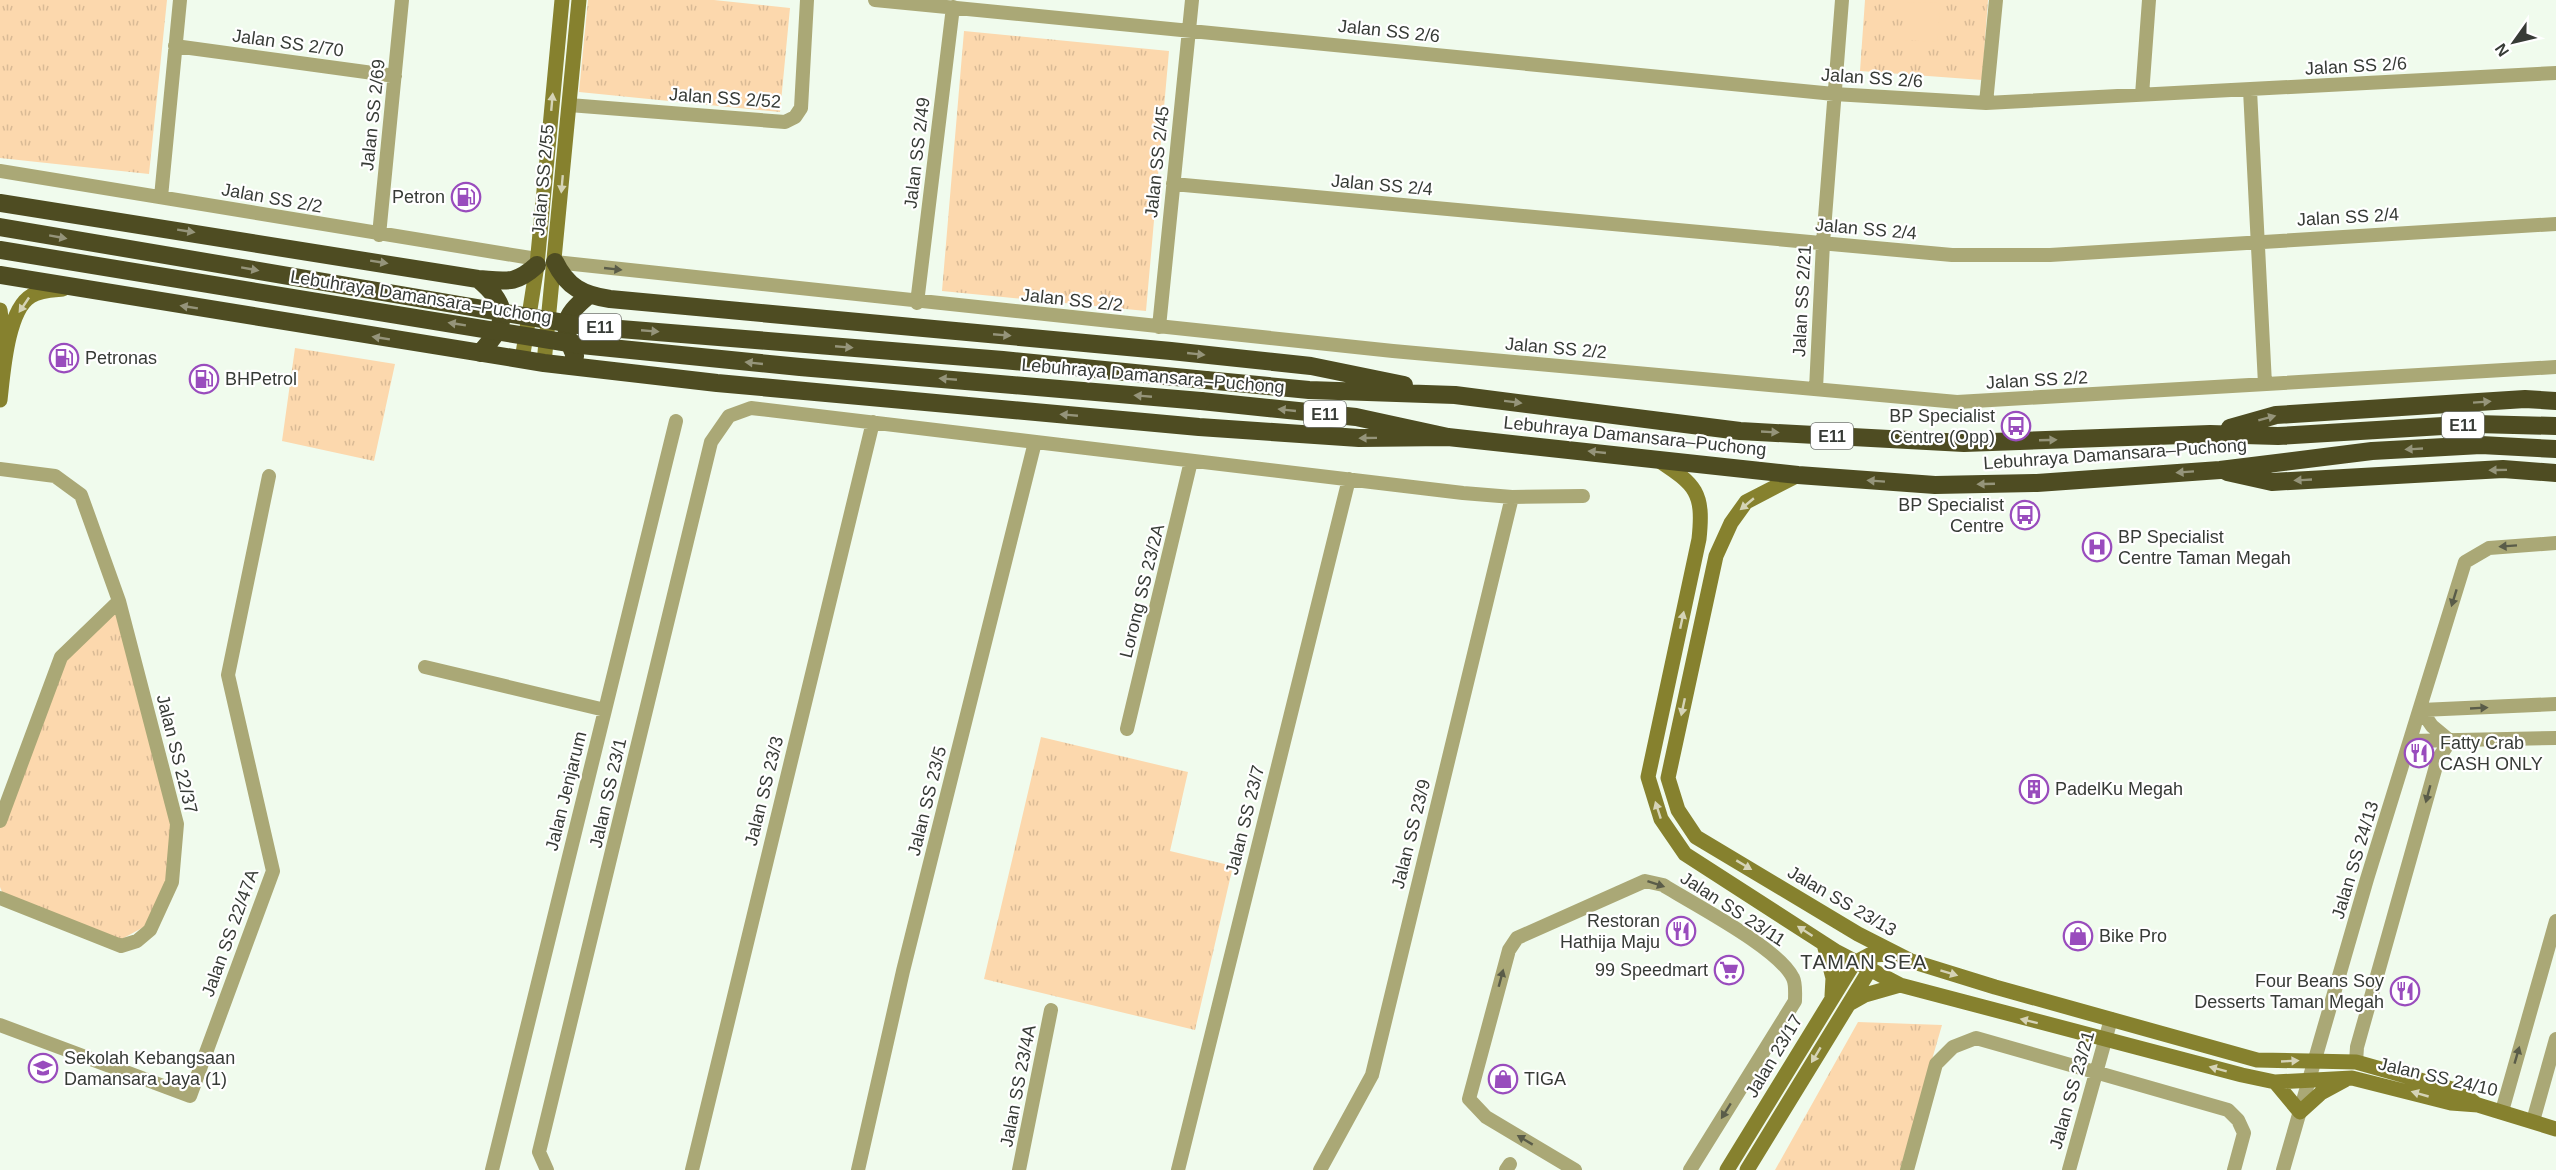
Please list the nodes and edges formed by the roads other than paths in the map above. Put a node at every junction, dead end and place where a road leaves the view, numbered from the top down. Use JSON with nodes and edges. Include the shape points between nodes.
{"nodes":[{"id":1,"x":180,"y":0,"type":"edge"},
{"id":2,"x":402,"y":0,"type":"edge"},
{"id":3,"x":562,"y":0,"type":"edge"},
{"id":4,"x":579,"y":0,"type":"edge"},
{"id":5,"x":807,"y":0,"type":"edge"},
{"id":6,"x":875,"y":0,"type":"edge"},
{"id":7,"x":882,"y":0,"type":"edge"},
{"id":8,"x":1032,"y":0,"type":"edge"},
{"id":9,"x":1192,"y":0,"type":"edge"},
{"id":10,"x":1842,"y":0,"type":"edge"},
{"id":11,"x":1996,"y":0,"type":"edge"},
{"id":12,"x":2149,"y":0,"type":"edge"},
{"id":13,"x":953,"y":7,"type":"junction"},
{"id":14,"x":1030,"y":14,"type":"junction"},
{"id":15,"x":1189,"y":29,"type":"junction"},
{"id":16,"x":175,"y":46,"type":"junction"},
{"id":17,"x":2556,"y":73,"type":"edge"},
{"id":18,"x":395,"y":76,"type":"junction"},
{"id":19,"x":2250,"y":90,"type":"junction"},
{"id":20,"x":1834,"y":94,"type":"junction"},
{"id":21,"x":2142,"y":95,"type":"junction"},
{"id":22,"x":1986,"y":103,"type":"junction"},
{"id":23,"x":569,"y":105,"type":"junction"},
{"id":24,"x":0,"y":171,"type":"edge"},
{"id":25,"x":1173,"y":184,"type":"junction"},
{"id":26,"x":161,"y":197,"type":"junction"},
{"id":27,"x":0,"y":202,"type":"edge"},
{"id":28,"x":2556,"y":224,"type":"edge"},
{"id":29,"x":0,"y":227,"type":"edge"},
{"id":30,"x":379,"y":234,"type":"junction"},
{"id":31,"x":2257,"y":241,"type":"junction"},
{"id":32,"x":1823,"y":243,"type":"junction"},
{"id":33,"x":0,"y":250,"type":"edge"},
{"id":34,"x":543,"y":262,"type":"junction"},
{"id":35,"x":0,"y":275,"type":"edge"},
{"id":36,"x":478,"y":279,"type":"junction"},
{"id":37,"x":72,"y":288,"type":"junction"},
{"id":38,"x":588,"y":296,"type":"junction"},
{"id":39,"x":917,"y":303,"type":"junction"},
{"id":40,"x":0,"y":310,"type":"edge"},
{"id":41,"x":1159,"y":327,"type":"junction"},
{"id":42,"x":480,"y":353,"type":"junction"},
{"id":43,"x":4,"y":354,"type":"junction"},
{"id":44,"x":522,"y":360,"type":"junction"},
{"id":45,"x":544,"y":363,"type":"junction"},
{"id":46,"x":2556,"y":367,"type":"edge"},
{"id":47,"x":586,"y":368,"type":"junction"},
{"id":48,"x":2265,"y":384,"type":"junction"},
{"id":49,"x":1816,"y":389,"type":"junction"},
{"id":50,"x":1455,"y":395,"type":"junction"},
{"id":51,"x":0,"y":400,"type":"edge"},
{"id":52,"x":2556,"y":401,"type":"edge"},
{"id":53,"x":676,"y":421,"type":"dead end"},
{"id":54,"x":873,"y":422,"type":"junction"},
{"id":55,"x":2556,"y":426,"type":"edge"},
{"id":56,"x":2211,"y":434,"type":"junction"},
{"id":57,"x":1448,"y":437,"type":"junction"},
{"id":58,"x":1035,"y":442,"type":"junction"},
{"id":59,"x":2556,"y":449,"type":"edge"},
{"id":60,"x":1655,"y":458,"type":"junction"},
{"id":61,"x":1191,"y":461,"type":"junction"},
{"id":62,"x":0,"y":470,"type":"edge"},
{"id":63,"x":2220,"y":470,"type":"junction"},
{"id":64,"x":2556,"y":473,"type":"edge"},
{"id":65,"x":1798,"y":475,"type":"junction"},
{"id":66,"x":268,"y":476,"type":"dead end"},
{"id":67,"x":1349,"y":479,"type":"junction"},
{"id":68,"x":1583,"y":496,"type":"dead end"},
{"id":69,"x":1512,"y":497,"type":"junction"},
{"id":70,"x":2556,"y":543,"type":"edge"},
{"id":71,"x":119,"y":601,"type":"junction"},
{"id":72,"x":425,"y":667,"type":"dead end"},
{"id":73,"x":2556,"y":704,"type":"edge"},
{"id":74,"x":604,"y":710,"type":"junction"},
{"id":75,"x":2421,"y":710,"type":"junction"},
{"id":76,"x":1127,"y":729,"type":"dead end"},
{"id":77,"x":2556,"y":738,"type":"edge"},
{"id":78,"x":2412,"y":741,"type":"junction"},
{"id":79,"x":2450,"y":741,"type":"junction"},
{"id":80,"x":0,"y":821,"type":"edge"},
{"id":81,"x":0,"y":898,"type":"edge"},
{"id":82,"x":2556,"y":921,"type":"edge"},
{"id":83,"x":1858,"y":934,"type":"junction"},
{"id":84,"x":1824,"y":944,"type":"junction"},
{"id":85,"x":1894,"y":954,"type":"junction"},
{"id":86,"x":1869,"y":955,"type":"junction"},
{"id":87,"x":1854,"y":963,"type":"junction"},
{"id":88,"x":1869,"y":971,"type":"junction"},
{"id":89,"x":1900,"y":985,"type":"junction"},
{"id":90,"x":1839,"y":1002,"type":"junction"},
{"id":91,"x":1052,"y":1010,"type":"dead end"},
{"id":92,"x":2111,"y":1019,"type":"junction"},
{"id":93,"x":0,"y":1025,"type":"edge"},
{"id":94,"x":2105,"y":1039,"type":"junction"},
{"id":95,"x":2556,"y":1039,"type":"edge"},
{"id":96,"x":2315,"y":1059,"type":"junction"},
{"id":97,"x":2356,"y":1062,"type":"junction"},
{"id":98,"x":2096,"y":1072,"type":"junction"},
{"id":99,"x":2352,"y":1078,"type":"junction"},
{"id":100,"x":2309,"y":1080,"type":"junction"},
{"id":101,"x":2275,"y":1082,"type":"junction"},
{"id":102,"x":2478,"y":1105,"type":"junction"},
{"id":103,"x":2502,"y":1111,"type":"junction"},
{"id":104,"x":2300,"y":1112,"type":"junction"},
{"id":105,"x":2533,"y":1121,"type":"junction"},
{"id":106,"x":2556,"y":1129,"type":"edge"},
{"id":107,"x":492,"y":1170,"type":"edge"},
{"id":108,"x":547,"y":1170,"type":"edge"},
{"id":109,"x":692,"y":1170,"type":"edge"},
{"id":110,"x":858,"y":1170,"type":"edge"},
{"id":111,"x":1019,"y":1170,"type":"edge"},
{"id":112,"x":1178,"y":1170,"type":"edge"},
{"id":113,"x":1320,"y":1170,"type":"edge"},
{"id":114,"x":1575,"y":1170,"type":"edge"},
{"id":115,"x":1690,"y":1170,"type":"edge"},
{"id":116,"x":1727,"y":1170,"type":"edge"},
{"id":117,"x":1747,"y":1170,"type":"edge"},
{"id":118,"x":1907,"y":1170,"type":"edge"},
{"id":119,"x":2069,"y":1170,"type":"edge"},
{"id":120,"x":2234,"y":1170,"type":"edge"},
{"id":121,"x":2283,"y":1170,"type":"edge"}],
"edges":[{"from":1,"to":16,"type":"street"},
{"from":2,"to":18,"type":"street","name":"Jalan SS 2/69"},
{"from":34,"to":3,"type":"street","name":"Jalan SS 2/55","one_way":true},
{"from":4,"to":23,"type":"street","name":"Jalan SS 2/55"},
{"from":5,"to":23,"type":"street","name":"Jalan SS 2/52","via":[[801,108],[785,122]]},
{"from":6,"to":7,"type":"street","name":"Jalan SS 2/6"},
{"from":7,"to":13,"type":"street","name":"Jalan SS 2/6"},
{"from":8,"to":14,"type":"street"},
{"from":9,"to":15,"type":"street","name":"Jalan SS 2/45"},
{"from":10,"to":20,"type":"street","name":"Jalan SS 2/21"},
{"from":11,"to":22,"type":"street"},
{"from":12,"to":21,"type":"street"},
{"from":13,"to":14,"type":"street","name":"Jalan SS 2/6"},
{"from":13,"to":39,"type":"street","name":"Jalan SS 2/49"},
{"from":14,"to":15,"type":"street","name":"Jalan SS 2/6"},
{"from":15,"to":20,"type":"street","name":"Jalan SS 2/6"},
{"from":15,"to":25,"type":"street","name":"Jalan SS 2/45"},
{"from":16,"to":18,"type":"street","name":"Jalan SS 2/70"},
{"from":16,"to":26,"type":"street"},
{"from":17,"to":19,"type":"street","name":"Jalan SS 2/6"},
{"from":18,"to":30,"type":"street","name":"Jalan SS 2/69"},
{"from":19,"to":21,"type":"street","name":"Jalan SS 2/6"},
{"from":19,"to":31,"type":"street"},
{"from":20,"to":22,"type":"street","name":"Jalan SS 2/6"},
{"from":20,"to":32,"type":"street","name":"Jalan SS 2/21"},
{"from":21,"to":22,"type":"street","name":"Jalan SS 2/6"},
{"from":23,"to":34,"type":"street","name":"Jalan SS 2/55","one_way":true},
{"from":24,"to":26,"type":"street","name":"Jalan SS 2/2"},
{"from":25,"to":32,"type":"street","name":"Jalan SS 2/4"},
{"from":25,"to":41,"type":"street","name":"Jalan SS 2/45"},
{"from":26,"to":30,"type":"street","name":"Jalan SS 2/2"},
{"from":27,"to":36,"type":"highway","one_way":true},
{"from":28,"to":31,"type":"street","name":"Jalan SS 2/4"},
{"from":29,"to":50,"type":"highway","name":"Lebuhraya Damansara–Puchong","number":"E11","one_way":true,"bridge":true,"via":[[584,326],[1310,390]]},
{"from":30,"to":34,"type":"street","name":"Jalan SS 2/2"},
{"from":31,"to":32,"type":"street","name":"Jalan SS 2/4","via":[[2050,255],[1963,255]]},
{"from":31,"to":48,"type":"street"},
{"from":32,"to":49,"type":"street","name":"Jalan SS 2/21"},
{"from":57,"to":33,"type":"highway","name":"Lebuhraya Damansara–Puchong","number":"E11","one_way":true,"bridge":true,"via":[[1356,417],[581,345]]},
{"from":34,"to":36,"type":"highway","via":[[512,282]]},
{"from":34,"to":38,"type":"highway"},
{"from":34,"to":39,"type":"street","name":"Jalan SS 2/2","one_way":true},
{"from":34,"to":44,"type":"street","name":"Jalan SS 2/55"},
{"from":34,"to":45,"type":"street","name":"Jalan SS 2/55"},
{"from":35,"to":37,"type":"highway"},
{"from":36,"to":42,"type":"highway","via":[[494,293],[503,312],[499,332]]},
{"from":42,"to":37,"type":"highway","one_way":true},
{"from":37,"to":43,"type":"street","one_way":true,"via":[[42,291],[25,301]]},
{"from":38,"to":47,"type":"highway","via":[[574,307],[565,334],[575,356]]},
{"from":38,"to":50,"type":"highway","one_way":true,"via":[[1300,365]]},
{"from":39,"to":41,"type":"street","name":"Jalan SS 2/2"},
{"from":40,"to":43,"type":"street"},
{"from":41,"to":49,"type":"street","name":"Jalan SS 2/2"},
{"from":42,"to":44,"type":"highway"},
{"from":43,"to":51,"type":"street"},
{"from":44,"to":45,"type":"highway"},
{"from":45,"to":47,"type":"highway"},
{"from":46,"to":48,"type":"street","name":"Jalan SS 2/2"},
{"from":57,"to":47,"type":"highway","one_way":true,"via":[[1359,438],[1199,427],[717,384]]},
{"from":48,"to":49,"type":"street","name":"Jalan SS 2/2","via":[[1957,402]]},
{"from":50,"to":56,"type":"highway","name":"Lebuhraya Damansara–Puchong","number":"E11","one_way":true,"via":[[1740,431],[1964,443]]},
{"from":56,"to":52,"type":"highway","one_way":true,"via":[[2276,415],[2525,399]]},
{"from":53,"to":74,"type":"street","name":"Jalan Jenjarum"},
{"from":54,"to":58,"type":"street"},
{"from":54,"to":108,"type":"street","name":"Jalan SS 23/1","via":[[751,408],[729,416],[711,442],[539,1152]]},
{"from":54,"to":109,"type":"street","name":"Jalan SS 23/3"},
{"from":55,"to":56,"type":"highway","name":"Lebuhraya Damansara–Puchong","number":"E11","via":[[2476,424],[2278,436]]},
{"from":60,"to":57,"type":"highway","name":"Lebuhraya Damansara–Puchong","number":"E11","one_way":true},
{"from":58,"to":61,"type":"street"},
{"from":58,"to":110,"type":"street","name":"Jalan SS 23/5","via":[[903,971]]},
{"from":59,"to":63,"type":"highway","name":"Lebuhraya Damansara–Puchong","number":"E11","one_way":true,"via":[[2481,445],[2373,451]]},
{"from":60,"to":65,"type":"highway","name":"Lebuhraya Damansara–Puchong","number":"E11"},
{"from":84,"to":60,"type":"street","one_way":true,"via":[[1684,855],[1661,819],[1648,777],[1699,539],[1701,513],[1695,489]]},
{"from":61,"to":67,"type":"street"},
{"from":61,"to":76,"type":"street","name":"Lorong SS 23/2A"},
{"from":62,"to":71,"type":"street","name":"Jalan SS 22/37","via":[[55,476],[81,495]]},
{"from":64,"to":63,"type":"highway","one_way":true,"via":[[2503,469],[2272,482]]},
{"from":63,"to":65,"type":"highway","name":"Lebuhraya Damansara–Puchong","number":"E11","one_way":true,"via":[[2037,483],[1935,485]]},
{"from":65,"to":83,"type":"street","name":"Jalan SS 23/13","one_way":true,"via":[[1746,502],[1716,556],[1668,778],[1678,810],[1696,837]]},
{"from":66,"to":93,"type":"street","name":"Jalan SS 22/47A","via":[[228,675],[273,871],[190,1096]]},
{"from":67,"to":69,"type":"street"},
{"from":67,"to":112,"type":"street","name":"Jalan SS 23/7"},
{"from":68,"to":69,"type":"street"},
{"from":69,"to":113,"type":"street","name":"Jalan SS 23/9","via":[[1372,1075]]},
{"from":70,"to":75,"type":"street","name":"Jalan SS 24/13","one_way":true,"via":[[2489,548],[2465,562]]},
{"from":71,"to":80,"type":"street","via":[[61,657]]},
{"from":71,"to":81,"type":"street","name":"Jalan SS 22/37","via":[[177,824],[172,882],[150,930],[137,941],[121,946]]},
{"from":72,"to":74,"type":"street"},
{"from":75,"to":73,"type":"street","one_way":true},
{"from":74,"to":107,"type":"street","name":"Jalan Jenjarum"},
{"from":75,"to":78,"type":"street","name":"Jalan SS 24/13"},
{"from":75,"to":79,"type":"street"},
{"from":77,"to":79,"type":"street"},
{"from":78,"to":79,"type":"street"},
{"from":78,"to":96,"type":"street","name":"Jalan SS 24/13"},
{"from":79,"to":97,"type":"street","one_way":true,"via":[[2438,759]]},
{"from":103,"to":82,"type":"street","one_way":true},
{"from":83,"to":85,"type":"street","name":"Jalan SS 23/13"},
{"from":83,"to":86,"type":"street"},
{"from":84,"to":87,"type":"street"},
{"from":84,"to":90,"type":"street"},
{"from":85,"to":86,"type":"street"},
{"from":85,"to":92,"type":"street","name":"Jalan SS 23/13","one_way":true},
{"from":86,"to":87,"type":"street"},
{"from":86,"to":88,"type":"street"},
{"from":87,"to":88,"type":"street"},
{"from":87,"to":90,"type":"street","name":"Jalan 23/17"},
{"from":88,"to":89,"type":"street"},
{"from":88,"to":90,"type":"street","name":"Jalan 23/17"},
{"from":89,"to":90,"type":"street"},
{"from":94,"to":89,"type":"street","one_way":true},
{"from":90,"to":116,"type":"street","name":"Jalan 23/17"},
{"from":90,"to":117,"type":"street","name":"Jalan 23/17","one_way":true},
{"from":91,"to":111,"type":"street","name":"Jalan SS 23/4A"},
{"from":92,"to":94,"type":"street","name":"Jalan SS 23/21"},
{"from":92,"to":96,"type":"street","name":"Jalan SS 23/13","one_way":true,"via":[[2257,1059]]},
{"from":94,"to":98,"type":"street","name":"Jalan SS 23/21"},
{"from":101,"to":94,"type":"street","one_way":true},
{"from":95,"to":105,"type":"street"},
{"from":96,"to":97,"type":"street","name":"Jalan SS 23/13"},
{"from":96,"to":100,"type":"street","name":"Jalan SS 24/13"},
{"from":97,"to":102,"type":"street","name":"Jalan SS 23/13","via":[[2459,1091]]},
{"from":98,"to":118,"type":"street","via":[[1976,1038],[1953,1047],[1936,1064]]},
{"from":98,"to":119,"type":"street","name":"Jalan SS 23/21"},
{"from":98,"to":120,"type":"street","via":[[2228,1110],[2244,1133]]},
{"from":99,"to":100,"type":"street","name":"Jalan SS 24/10"},
{"from":102,"to":99,"type":"street","name":"Jalan SS 24/10","one_way":true,"via":[[2451,1103]]},
{"from":99,"to":104,"type":"street","via":[[2330,1087]]},
{"from":100,"to":101,"type":"street"},
{"from":100,"to":104,"type":"street","name":"Jalan SS 24/13"},
{"from":101,"to":104,"type":"street"},
{"from":102,"to":103,"type":"street","name":"Jalan SS 24/10"},
{"from":103,"to":105,"type":"street","name":"Jalan SS 24/10"},
{"from":104,"to":121,"type":"street","name":"Jalan SS 24/13"},
{"from":105,"to":106,"type":"street","name":"Jalan SS 24/10"},
{"from":114,"to":115,"type":"street","name":"Jalan SS 23/11","one_way":true,"via":[[1486,1117],[1469,1098],[1509,950],[1517,938],[1645,881],[1662,885],[1771,952],[1795,980],[1795,1000]]}]}
